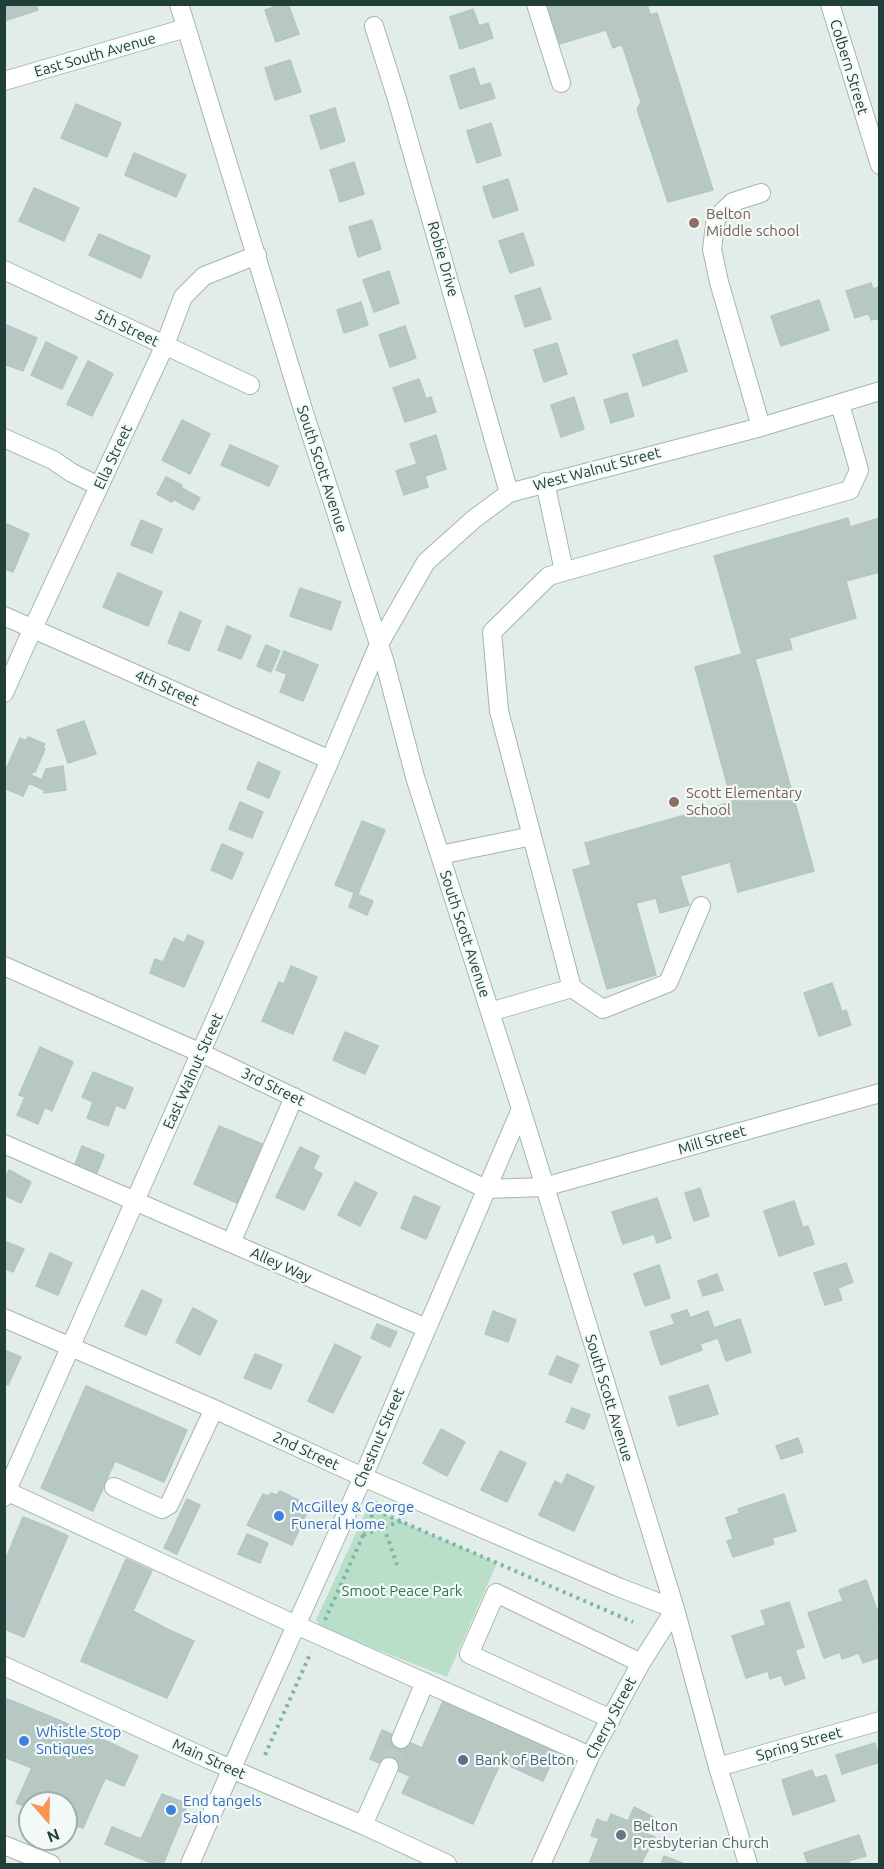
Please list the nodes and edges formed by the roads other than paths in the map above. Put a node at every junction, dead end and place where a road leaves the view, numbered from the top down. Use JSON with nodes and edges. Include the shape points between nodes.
{"nodes":[{"id":1,"x":179,"y":4,"type":"edge"},
{"id":2,"x":536,"y":4,"type":"edge"},
{"id":3,"x":830,"y":4,"type":"edge"},
{"id":4,"x":374,"y":26,"type":"dead end"},
{"id":5,"x":186,"y":28,"type":"junction"},
{"id":6,"x":4,"y":81,"type":"edge"},
{"id":7,"x":561,"y":83,"type":"dead end"},
{"id":8,"x":879,"y":165,"type":"edge"},
{"id":9,"x":761,"y":193,"type":"dead end"},
{"id":10,"x":257,"y":255,"type":"junction"},
{"id":11,"x":4,"y":270,"type":"edge"},
{"id":12,"x":165,"y":345,"type":"junction"},
{"id":13,"x":250,"y":385,"type":"dead end"},
{"id":14,"x":879,"y":392,"type":"edge"},
{"id":15,"x":840,"y":404,"type":"junction"},
{"id":16,"x":761,"y":427,"type":"junction"},
{"id":17,"x":4,"y":438,"type":"edge"},
{"id":18,"x":545,"y":482,"type":"junction"},
{"id":19,"x":99,"y":486,"type":"junction"},
{"id":20,"x":509,"y":493,"type":"junction"},
{"id":21,"x":564,"y":571,"type":"junction"},
{"id":22,"x":4,"y":616,"type":"edge"},
{"id":23,"x":33,"y":628,"type":"junction"},
{"id":24,"x":379,"y":644,"type":"junction"},
{"id":25,"x":4,"y":693,"type":"edge"},
{"id":26,"x":330,"y":760,"type":"junction"},
{"id":27,"x":532,"y":836,"type":"junction"},
{"id":28,"x":440,"y":855,"type":"junction"},
{"id":29,"x":701,"y":906,"type":"dead end"},
{"id":30,"x":4,"y":966,"type":"edge"},
{"id":31,"x":572,"y":988,"type":"junction"},
{"id":32,"x":490,"y":1012,"type":"junction"},
{"id":33,"x":201,"y":1053,"type":"junction"},
{"id":34,"x":879,"y":1093,"type":"edge"},
{"id":35,"x":294,"y":1097,"type":"junction"},
{"id":36,"x":521,"y":1109,"type":"junction"},
{"id":37,"x":4,"y":1144,"type":"edge"},
{"id":38,"x":544,"y":1187,"type":"junction"},
{"id":39,"x":486,"y":1189,"type":"junction"},
{"id":40,"x":135,"y":1201,"type":"junction"},
{"id":41,"x":231,"y":1243,"type":"junction"},
{"id":42,"x":4,"y":1318,"type":"edge"},
{"id":43,"x":426,"y":1328,"type":"junction"},
{"id":44,"x":71,"y":1347,"type":"junction"},
{"id":45,"x":214,"y":1409,"type":"junction"},
{"id":46,"x":363,"y":1478,"type":"junction"},
{"id":47,"x":114,"y":1488,"type":"dead end"},
{"id":48,"x":5,"y":1493,"type":"edge"},
{"id":49,"x":675,"y":1609,"type":"junction"},
{"id":50,"x":296,"y":1625,"type":"junction"},
{"id":51,"x":641,"y":1663,"type":"junction"},
{"id":52,"x":4,"y":1666,"type":"edge"},
{"id":53,"x":424,"y":1682,"type":"junction"},
{"id":54,"x":611,"y":1719,"type":"junction"},
{"id":55,"x":879,"y":1721,"type":"edge"},
{"id":56,"x":401,"y":1739,"type":"tunnel mouth"},
{"id":57,"x":590,"y":1756,"type":"junction"},
{"id":58,"x":389,"y":1767,"type":"tunnel mouth"},
{"id":59,"x":718,"y":1767,"type":"junction"},
{"id":60,"x":232,"y":1770,"type":"junction"},
{"id":61,"x":363,"y":1825,"type":"junction"},
{"id":62,"x":4,"y":1845,"type":"edge"},
{"id":63,"x":51,"y":1864,"type":"edge"},
{"id":64,"x":190,"y":1864,"type":"edge"},
{"id":65,"x":447,"y":1864,"type":"edge"},
{"id":66,"x":541,"y":1864,"type":"edge"},
{"id":67,"x":748,"y":1864,"type":"edge"}],
"edges":[{"from":1,"to":5,"type":"street","name":"South Scott Avenue"},
{"from":2,"to":7,"type":"street"},
{"from":3,"to":8,"type":"street","name":"Colbern Street"},
{"from":4,"to":20,"type":"street","name":"Robie Drive"},
{"from":5,"to":6,"type":"street","name":"East South Avenue"},
{"from":5,"to":10,"type":"street","name":"South Scott Avenue"},
{"from":9,"to":16,"type":"street","via":[[733,202],[716,218],[712,249]]},
{"from":10,"to":12,"type":"street","name":"Ella Street","via":[[204,276],[183,297]]},
{"from":10,"to":24,"type":"street","name":"South Scott Avenue"},
{"from":11,"to":12,"type":"street","name":"5th Street"},
{"from":12,"to":13,"type":"street","name":"5th Street"},
{"from":12,"to":19,"type":"street","name":"Ella Street"},
{"from":14,"to":15,"type":"street","name":"West Walnut Street"},
{"from":15,"to":16,"type":"street","name":"West Walnut Street"},
{"from":15,"to":21,"type":"street","via":[[859,470],[850,490]]},
{"from":16,"to":18,"type":"street","name":"West Walnut Street"},
{"from":17,"to":19,"type":"street"},
{"from":18,"to":20,"type":"street","name":"West Walnut Street"},
{"from":18,"to":21,"type":"street"},
{"from":19,"to":23,"type":"street","name":"Ella Street"},
{"from":20,"to":24,"type":"street","name":"West Walnut Street","via":[[426,562]]},
{"from":21,"to":27,"type":"street","via":[[549,576],[492,632],[499,711]]},
{"from":22,"to":23,"type":"street","name":"4th Street"},
{"from":23,"to":25,"type":"street","name":"Ella Street"},
{"from":23,"to":26,"type":"street","name":"4th Street"},
{"from":24,"to":26,"type":"street","name":"East Walnut Street"},
{"from":24,"to":28,"type":"street","name":"South Scott Avenue"},
{"from":26,"to":33,"type":"street","name":"East Walnut Street"},
{"from":27,"to":28,"type":"street"},
{"from":27,"to":31,"type":"street"},
{"from":28,"to":32,"type":"street","name":"South Scott Avenue"},
{"from":29,"to":31,"type":"street","via":[[668,983],[603,1008]]},
{"from":30,"to":33,"type":"street","name":"3rd Street"},
{"from":31,"to":32,"type":"street"},
{"from":32,"to":36,"type":"street","name":"South Scott Avenue"},
{"from":33,"to":35,"type":"street","name":"3rd Street"},
{"from":33,"to":40,"type":"street","name":"East Walnut Street"},
{"from":34,"to":38,"type":"street","name":"Mill Street"},
{"from":35,"to":39,"type":"street","name":"3rd Street"},
{"from":35,"to":41,"type":"street"},
{"from":36,"to":38,"type":"street","name":"South Scott Avenue"},
{"from":36,"to":39,"type":"street","name":"Chestnut Street"},
{"from":37,"to":40,"type":"street","name":"Alley Way"},
{"from":38,"to":39,"type":"street","name":"3rd Street"},
{"from":38,"to":49,"type":"street","name":"South Scott Avenue"},
{"from":39,"to":43,"type":"street","name":"Chestnut Street"},
{"from":40,"to":41,"type":"street","name":"Alley Way"},
{"from":40,"to":44,"type":"street","name":"East Walnut Street"},
{"from":41,"to":43,"type":"street","name":"Alley Way"},
{"from":42,"to":44,"type":"street","name":"2nd Street"},
{"from":43,"to":46,"type":"street","name":"Chestnut Street"},
{"from":44,"to":45,"type":"street","name":"2nd Street"},
{"from":44,"to":48,"type":"street","name":"East Walnut Street"},
{"from":45,"to":46,"type":"street","name":"2nd Street"},
{"from":45,"to":47,"type":"street","via":[[169,1505],[162,1509]]},
{"from":46,"to":49,"type":"street","name":"2nd Street"},
{"from":46,"to":50,"type":"street","name":"Chestnut Street"},
{"from":48,"to":50,"type":"street"},
{"from":49,"to":51,"type":"street","name":"Cherry Street"},
{"from":49,"to":59,"type":"street","name":"South Scott Avenue"},
{"from":50,"to":53,"type":"street"},
{"from":50,"to":60,"type":"street","name":"Chestnut Street"},
{"from":51,"to":54,"type":"street","name":"Cherry Street"},
{"from":51,"to":54,"type":"street","via":[[496,1593],[469,1654]]},
{"from":52,"to":60,"type":"street","name":"Main Street"},
{"from":53,"to":56,"type":"street"},
{"from":53,"to":57,"type":"street"},
{"from":54,"to":57,"type":"street","name":"Cherry Street"},
{"from":55,"to":59,"type":"street","name":"Spring Street"},
{"from":57,"to":66,"type":"street","name":"Cherry Street"},
{"from":58,"to":61,"type":"street"},
{"from":59,"to":67,"type":"street","name":"South Scott Avenue"},
{"from":60,"to":61,"type":"street","name":"Main Street"},
{"from":60,"to":64,"type":"street","name":"Chestnut Street"},
{"from":61,"to":65,"type":"street","name":"Main Street"},
{"from":62,"to":63,"type":"street"}]}
